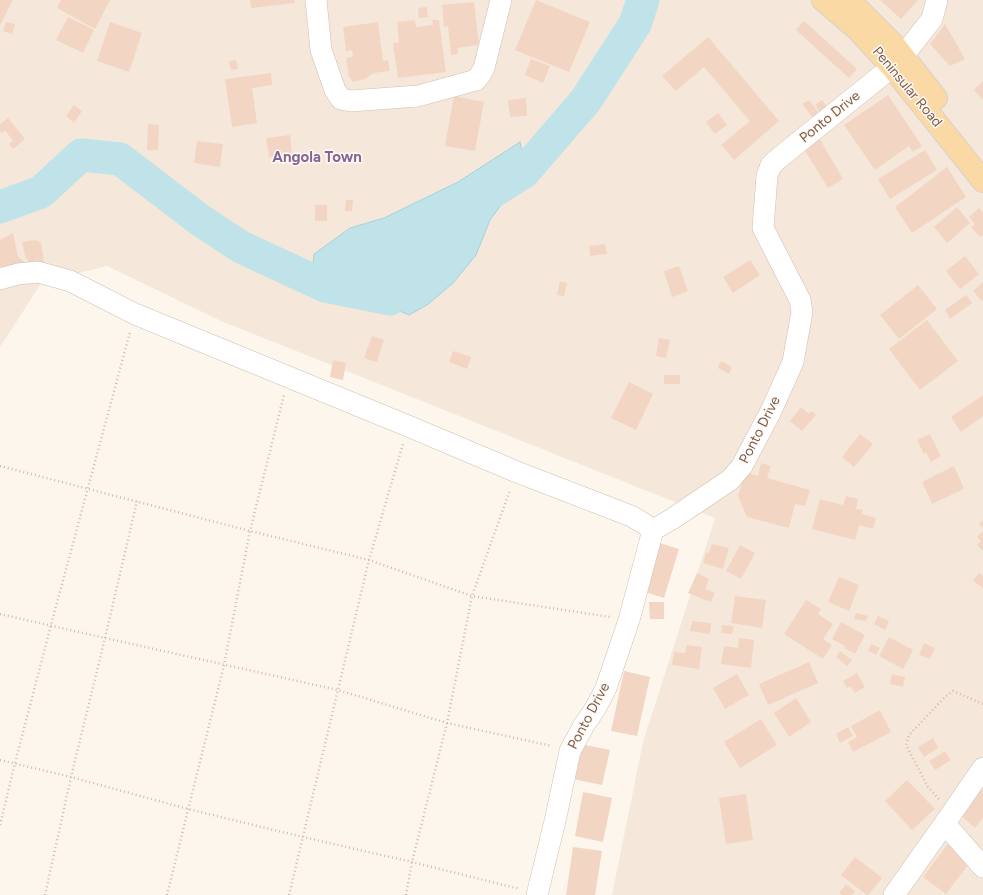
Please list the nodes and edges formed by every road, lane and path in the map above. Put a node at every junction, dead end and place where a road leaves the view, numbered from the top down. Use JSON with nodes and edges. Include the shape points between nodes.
{"nodes":[{"id":1,"x":316,"y":0,"type":"edge"},
{"id":2,"x":501,"y":0,"type":"edge"},
{"id":3,"x":823,"y":0,"type":"edge"},
{"id":4,"x":849,"y":0,"type":"edge"},
{"id":5,"x":937,"y":0,"type":"edge"},
{"id":6,"x":898,"y":61,"type":"junction"},
{"id":7,"x":983,"y":157,"type":"edge"},
{"id":8,"x":983,"y":181,"type":"edge"},
{"id":9,"x":0,"y":279,"type":"edge"},
{"id":10,"x":135,"y":314,"type":"junction"},
{"id":11,"x":289,"y":376,"type":"junction"},
{"id":12,"x":408,"y":426,"type":"junction"},
{"id":13,"x":0,"y":466,"type":"edge"},
{"id":14,"x":517,"y":472,"type":"junction"},
{"id":15,"x":88,"y":489,"type":"junction"},
{"id":16,"x":137,"y":501,"type":"junction"},
{"id":17,"x":653,"y":530,"type":"junction"},
{"id":18,"x":250,"y":531,"type":"junction"},
{"id":19,"x":369,"y":560,"type":"junction"},
{"id":20,"x":472,"y":596,"type":"junction"},
{"id":21,"x":0,"y":614,"type":"edge"},
{"id":22,"x":629,"y":620,"type":"junction"},
{"id":23,"x":51,"y":625,"type":"junction"},
{"id":24,"x":105,"y":638,"type":"junction"},
{"id":25,"x":224,"y":665,"type":"junction"},
{"id":26,"x":338,"y":690,"type":"junction"},
{"id":27,"x":983,"y":704,"type":"edge"},
{"id":28,"x":447,"y":723,"type":"junction"},
{"id":29,"x":570,"y":750,"type":"junction"},
{"id":30,"x":0,"y":760,"type":"edge"},
{"id":31,"x":15,"y":763,"type":"junction"},
{"id":32,"x":983,"y":768,"type":"edge"},
{"id":33,"x":71,"y":777,"type":"junction"},
{"id":34,"x":188,"y":809,"type":"junction"},
{"id":35,"x":949,"y":818,"type":"junction"},
{"id":36,"x":0,"y":825,"type":"edge"},
{"id":37,"x":303,"y":837,"type":"junction"},
{"id":38,"x":412,"y":862,"type":"junction"},
{"id":39,"x":983,"y":867,"type":"edge"},
{"id":40,"x":537,"y":894,"type":"edge"},
{"id":41,"x":45,"y":895,"type":"edge"},
{"id":42,"x":167,"y":895,"type":"edge"},
{"id":43,"x":289,"y":895,"type":"edge"},
{"id":44,"x":406,"y":895,"type":"edge"},
{"id":45,"x":894,"y":895,"type":"edge"}],
"edges":[{"from":1,"to":2,"type":"street","via":[[321,50],[334,90],[341,99],[351,101],[418,96],[476,80],[484,68]]},
{"from":3,"to":6,"type":"main road","name":"Peninsular Road"},
{"from":4,"to":6,"type":"main road","name":"Peninsular Road","via":[[876,26]]},
{"from":5,"to":6,"type":"street","name":"Ponto Drive","via":[[932,19]]},
{"from":6,"to":7,"type":"main road","name":"Peninsular Road"},
{"from":6,"to":8,"type":"main road","name":"Peninsular Road"},
{"from":6,"to":17,"type":"street","name":"Ponto Drive","via":[[771,165],[767,176],[763,228],[800,300],[802,312],[794,362],[742,466],[730,480]]},
{"from":9,"to":10,"type":"street","via":[[38,272],[70,281]]},
{"from":10,"to":11,"type":"street"},
{"from":10,"to":15,"type":"path"},
{"from":11,"to":12,"type":"street"},
{"from":11,"to":18,"type":"path"},
{"from":12,"to":14,"type":"street"},
{"from":12,"to":19,"type":"path"},
{"from":13,"to":15,"type":"path"},
{"from":14,"to":17,"type":"street","via":[[631,516]]},
{"from":14,"to":20,"type":"path"},
{"from":15,"to":16,"type":"path"},
{"from":15,"to":23,"type":"path"},
{"from":16,"to":18,"type":"path"},
{"from":16,"to":24,"type":"path"},
{"from":17,"to":22,"type":"street","name":"Ponto Drive"},
{"from":18,"to":19,"type":"path"},
{"from":18,"to":25,"type":"path"},
{"from":19,"to":20,"type":"path"},
{"from":19,"to":26,"type":"path"},
{"from":20,"to":22,"type":"path"},
{"from":20,"to":28,"type":"path"},
{"from":21,"to":23,"type":"path"},
{"from":22,"to":29,"type":"street","name":"Ponto Drive","via":[[606,688]]},
{"from":23,"to":24,"type":"path"},
{"from":23,"to":31,"type":"path"},
{"from":24,"to":25,"type":"path"},
{"from":24,"to":33,"type":"path"},
{"from":25,"to":26,"type":"path"},
{"from":25,"to":34,"type":"path"},
{"from":26,"to":28,"type":"path"},
{"from":26,"to":37,"type":"path"},
{"from":27,"to":35,"type":"path","via":[[953,690],[909,735],[906,745],[928,787]]},
{"from":28,"to":29,"type":"path"},
{"from":28,"to":38,"type":"path"},
{"from":29,"to":40,"type":"street","name":"Ponto Drive"},
{"from":30,"to":31,"type":"path"},
{"from":31,"to":33,"type":"path"},
{"from":31,"to":36,"type":"path"},
{"from":32,"to":35,"type":"street"},
{"from":33,"to":34,"type":"path"},
{"from":33,"to":41,"type":"path"},
{"from":34,"to":37,"type":"path"},
{"from":34,"to":42,"type":"path"},
{"from":35,"to":39,"type":"street"},
{"from":35,"to":45,"type":"street"},
{"from":37,"to":38,"type":"path"},
{"from":37,"to":43,"type":"path"},
{"from":38,"to":40,"type":"path"},
{"from":38,"to":44,"type":"path"}]}
